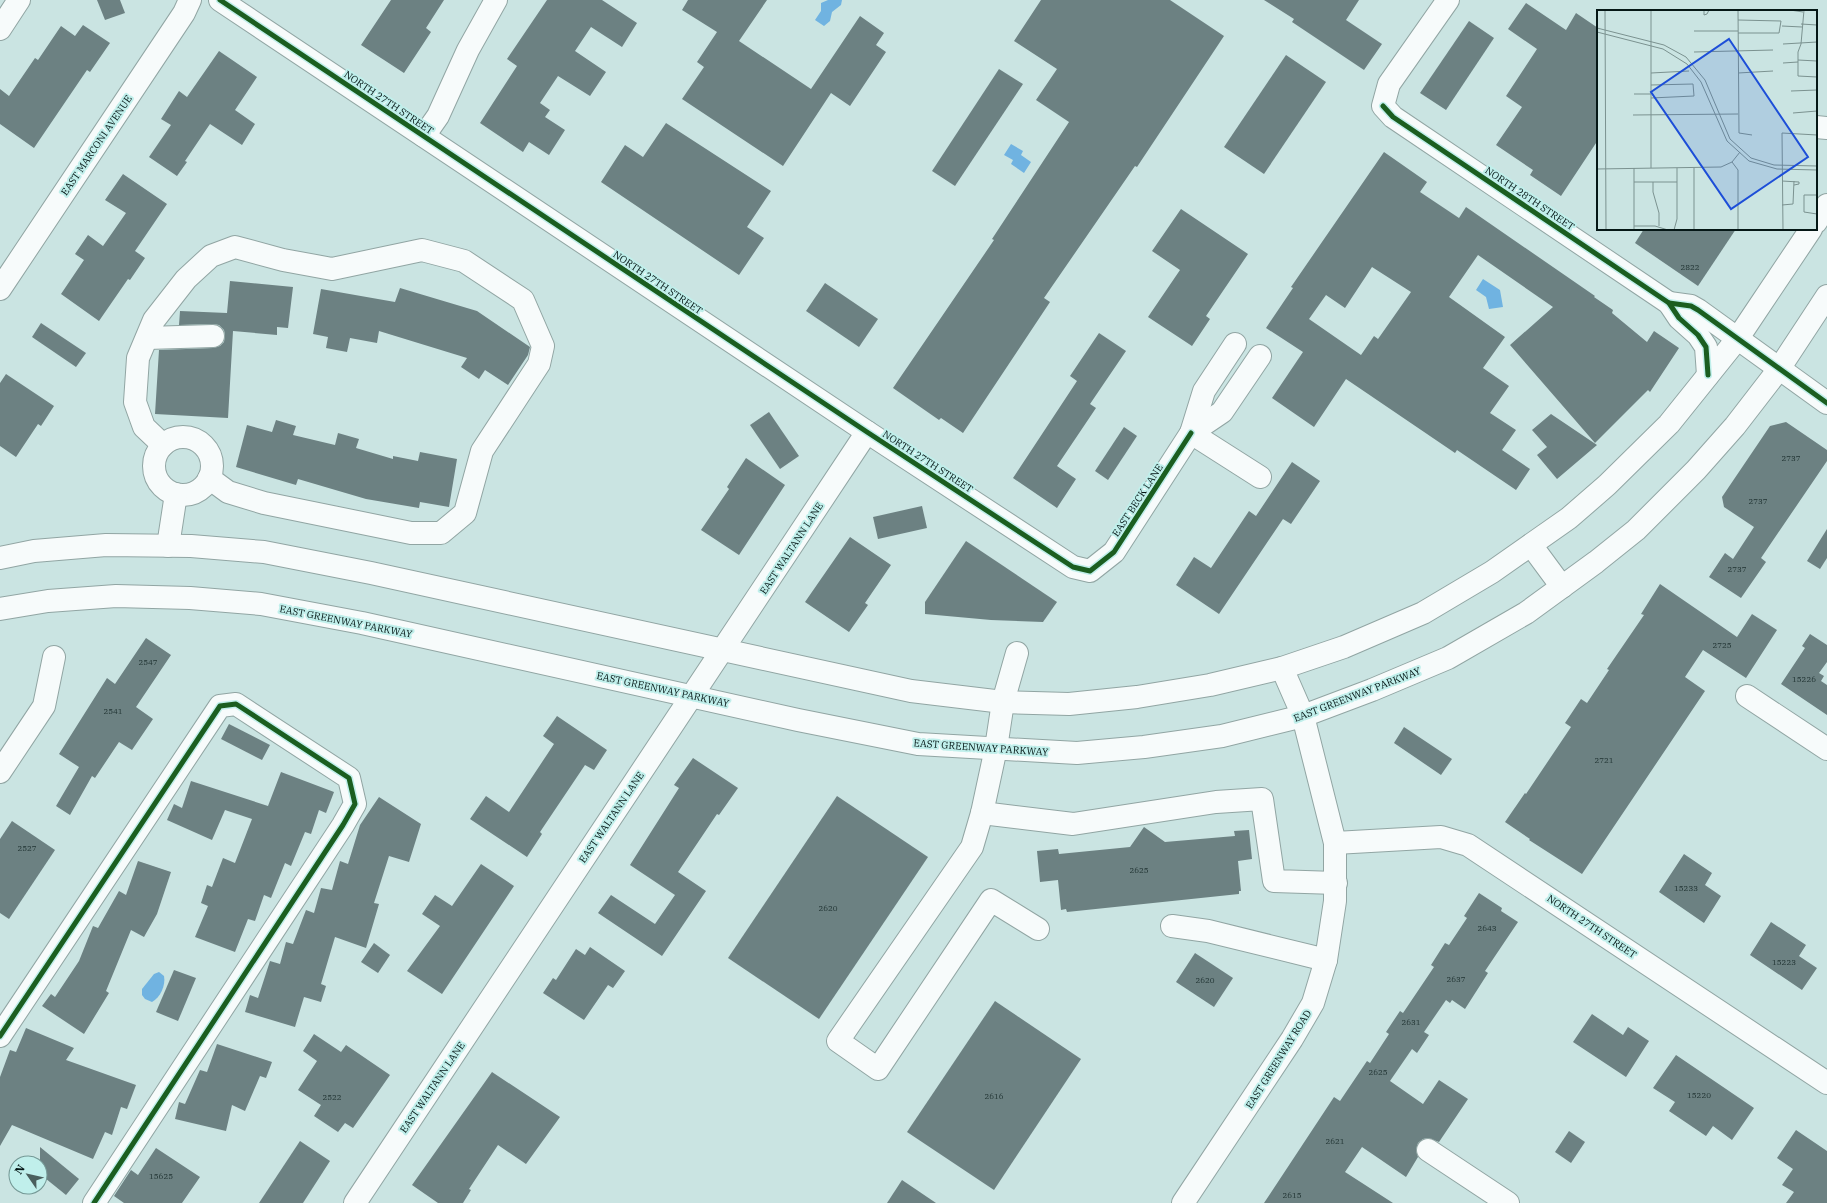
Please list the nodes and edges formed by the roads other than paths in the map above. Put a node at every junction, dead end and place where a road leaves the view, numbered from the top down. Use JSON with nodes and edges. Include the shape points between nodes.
{"nodes":[{"id":1,"x":19,"y":0,"type":"edge"},
{"id":2,"x":190,"y":0,"type":"edge"},
{"id":3,"x":220,"y":0,"type":"edge"},
{"id":4,"x":496,"y":0,"type":"edge"},
{"id":5,"x":1448,"y":0,"type":"edge"},
{"id":6,"x":0,"y":29,"type":"edge"},
{"id":7,"x":1817,"y":127,"type":"edge"},
{"id":8,"x":1827,"y":128,"type":"edge"},
{"id":9,"x":424,"y":136,"type":"junction"},
{"id":10,"x":1827,"y":205,"type":"edge"},
{"id":11,"x":1817,"y":220,"type":"edge"},
{"id":12,"x":1810,"y":230,"type":"edge"},
{"id":13,"x":0,"y":289,"type":"edge"},
{"id":14,"x":1827,"y":296,"type":"edge"},
{"id":15,"x":1669,"y":303,"type":"junction"},
{"id":16,"x":213,"y":336,"type":"dead end"},
{"id":17,"x":147,"y":338,"type":"junction"},
{"id":18,"x":1738,"y":338,"type":"junction"},
{"id":19,"x":1235,"y":344,"type":"dead end"},
{"id":20,"x":1260,"y":356,"type":"dead end"},
{"id":21,"x":1779,"y":368,"type":"junction"},
{"id":22,"x":1708,"y":375,"type":"junction"},
{"id":23,"x":1827,"y":403,"type":"edge"},
{"id":24,"x":867,"y":432,"type":"junction"},
{"id":25,"x":1191,"y":433,"type":"junction"},
{"id":26,"x":163,"y":445,"type":"junction"},
{"id":27,"x":1260,"y":477,"type":"dead end"},
{"id":28,"x":209,"y":478,"type":"junction"},
{"id":29,"x":176,"y":494,"type":"junction"},
{"id":30,"x":1531,"y":545,"type":"junction"},
{"id":31,"x":168,"y":546,"type":"junction"},
{"id":32,"x":0,"y":558,"type":"edge"},
{"id":33,"x":1090,"y":571,"type":"joint"},
{"id":34,"x":1562,"y":587,"type":"junction"},
{"id":35,"x":0,"y":609,"type":"edge"},
{"id":36,"x":723,"y":649,"type":"junction"},
{"id":37,"x":1017,"y":653,"type":"dead end"},
{"id":38,"x":54,"y":656,"type":"dead end"},
{"id":39,"x":1282,"y":668,"type":"junction"},
{"id":40,"x":691,"y":696,"type":"junction"},
{"id":41,"x":1747,"y":696,"type":"dead end"},
{"id":42,"x":1003,"y":702,"type":"junction"},
{"id":43,"x":1303,"y":716,"type":"junction"},
{"id":44,"x":996,"y":748,"type":"junction"},
{"id":45,"x":1827,"y":749,"type":"edge"},
{"id":46,"x":0,"y":772,"type":"edge"},
{"id":47,"x":982,"y":813,"type":"junction"},
{"id":48,"x":1336,"y":843,"type":"junction"},
{"id":49,"x":1336,"y":883,"type":"junction"},
{"id":50,"x":1172,"y":926,"type":"dead end"},
{"id":51,"x":1038,"y":929,"type":"dead end"},
{"id":52,"x":1326,"y":960,"type":"junction"},
{"id":53,"x":0,"y":1036,"type":"edge"},
{"id":54,"x":1827,"y":1083,"type":"edge"},
{"id":55,"x":1428,"y":1150,"type":"dead end"},
{"id":56,"x":94,"y":1203,"type":"edge"},
{"id":57,"x":355,"y":1203,"type":"edge"},
{"id":58,"x":1183,"y":1203,"type":"edge"},
{"id":59,"x":1508,"y":1203,"type":"edge"}],
"edges":[{"from":1,"to":6,"type":"street"},
{"from":2,"to":13,"type":"street","name":"EAST MARCONI AVENUE","via":[[184,14]]},
{"from":3,"to":9,"type":"street","name":"NORTH 27TH STREET"},
{"from":4,"to":9,"type":"street","via":[[468,50],[438,116]]},
{"from":5,"to":15,"type":"street","name":"NORTH 28TH STREET","via":[[1389,84],[1383,106],[1393,117]]},
{"from":7,"to":8,"type":"street"},
{"from":9,"to":24,"type":"street","name":"NORTH 27TH STREET"},
{"from":10,"to":11,"type":"street"},
{"from":12,"to":18,"type":"street"},
{"from":14,"to":21,"type":"street"},
{"from":15,"to":18,"type":"street","name":"NORTH 28TH STREET","via":[[1691,306]]},
{"from":15,"to":22,"type":"street","name":"NORTH 28TH STREET","via":[[1706,348]]},
{"from":16,"to":17,"type":"street"},
{"from":17,"to":26,"type":"street","via":[[138,358],[135,402],[144,427]]},
{"from":17,"to":28,"type":"street","via":[[154,320],[186,279],[211,256],[235,247],[332,269],[422,250],[464,261],[523,300],[543,346],[539,364],[482,451],[465,513],[441,534],[411,533],[264,503],[228,492]]},
{"from":18,"to":21,"type":"street","name":"NORTH 28TH STREET"},
{"from":18,"to":22,"type":"street"},
{"from":19,"to":25,"type":"street","via":[[1204,390]]},
{"from":20,"to":25,"type":"street","via":[[1222,412]]},
{"from":21,"to":23,"type":"street","name":"NORTH 28TH STREET"},
{"from":21,"to":34,"type":"street","name":"EAST GREENWAY PARKWAY","via":[[1735,426],[1696,470],[1636,530]]},
{"from":22,"to":30,"type":"street","via":[[1669,424],[1607,485],[1569,518]]},
{"from":24,"to":33,"type":"street","name":"NORTH 27TH STREET","via":[[1072,567]]},
{"from":24,"to":36,"type":"street","name":"EAST WALTANN LANE"},
{"from":25,"to":27,"type":"street"},
{"from":25,"to":33,"type":"street","name":"EAST BECK LANE","via":[[1114,552]]},
{"from":26,"to":28,"type":"street","via":[[176,437],[185,436],[202,443],[211,459],[212,469]]},
{"from":26,"to":29,"type":"street","via":[[155,456],[155,475],[160,484]]},
{"from":28,"to":29,"type":"street","via":[[196,492]]},
{"from":29,"to":31,"type":"street"},
{"from":30,"to":34,"type":"street"},
{"from":30,"to":39,"type":"street","via":[[1492,572],[1423,613],[1344,647]]},
{"from":31,"to":32,"type":"street","via":[[106,545],[34,551]]},
{"from":31,"to":36,"type":"street","via":[[264,552]]},
{"from":34,"to":43,"type":"street","name":"EAST GREENWAY PARKWAY","via":[[1526,613],[1448,658]]},
{"from":35,"to":40,"type":"street","name":"EAST GREENWAY PARKWAY","via":[[48,601],[116,596],[190,598],[261,604],[362,623]]},
{"from":36,"to":40,"type":"street","name":"EAST WALTANN LANE"},
{"from":36,"to":42,"type":"street","via":[[770,662],[911,691]]},
{"from":37,"to":42,"type":"street"},
{"from":38,"to":46,"type":"street","via":[[44,706]]},
{"from":39,"to":42,"type":"street","via":[[1210,685],[1136,697],[1069,704]]},
{"from":39,"to":43,"type":"street","name":"EAST GREENWAY ROAD"},
{"from":40,"to":44,"type":"street","name":"EAST GREENWAY PARKWAY","via":[[918,744]]},
{"from":40,"to":57,"type":"street","name":"EAST WALTANN LANE"},
{"from":41,"to":45,"type":"street"},
{"from":42,"to":44,"type":"street"},
{"from":43,"to":44,"type":"street","name":"EAST GREENWAY PARKWAY","via":[[1222,736],[1144,747],[1077,753]]},
{"from":43,"to":48,"type":"street","name":"EAST GREENWAY ROAD"},
{"from":44,"to":47,"type":"street"},
{"from":47,"to":49,"type":"street","via":[[1073,824],[1216,802],[1262,799],[1274,881]]},
{"from":47,"to":51,"type":"street","via":[[972,847],[838,1041],[878,1069],[991,900]]},
{"from":48,"to":49,"type":"street","name":"EAST GREENWAY ROAD"},
{"from":48,"to":54,"type":"street","name":"NORTH 27TH STREET","via":[[1440,837],[1468,845]]},
{"from":49,"to":52,"type":"street","name":"EAST GREENWAY ROAD","via":[[1336,901]]},
{"from":50,"to":52,"type":"street","via":[[1208,931]]},
{"from":52,"to":58,"type":"street","name":"EAST GREENWAY ROAD","via":[[1313,1003],[1299,1027]]},
{"from":53,"to":56,"type":"street","via":[[220,706],[236,704],[349,778],[355,804],[343,825]]},
{"from":55,"to":59,"type":"street"}]}
